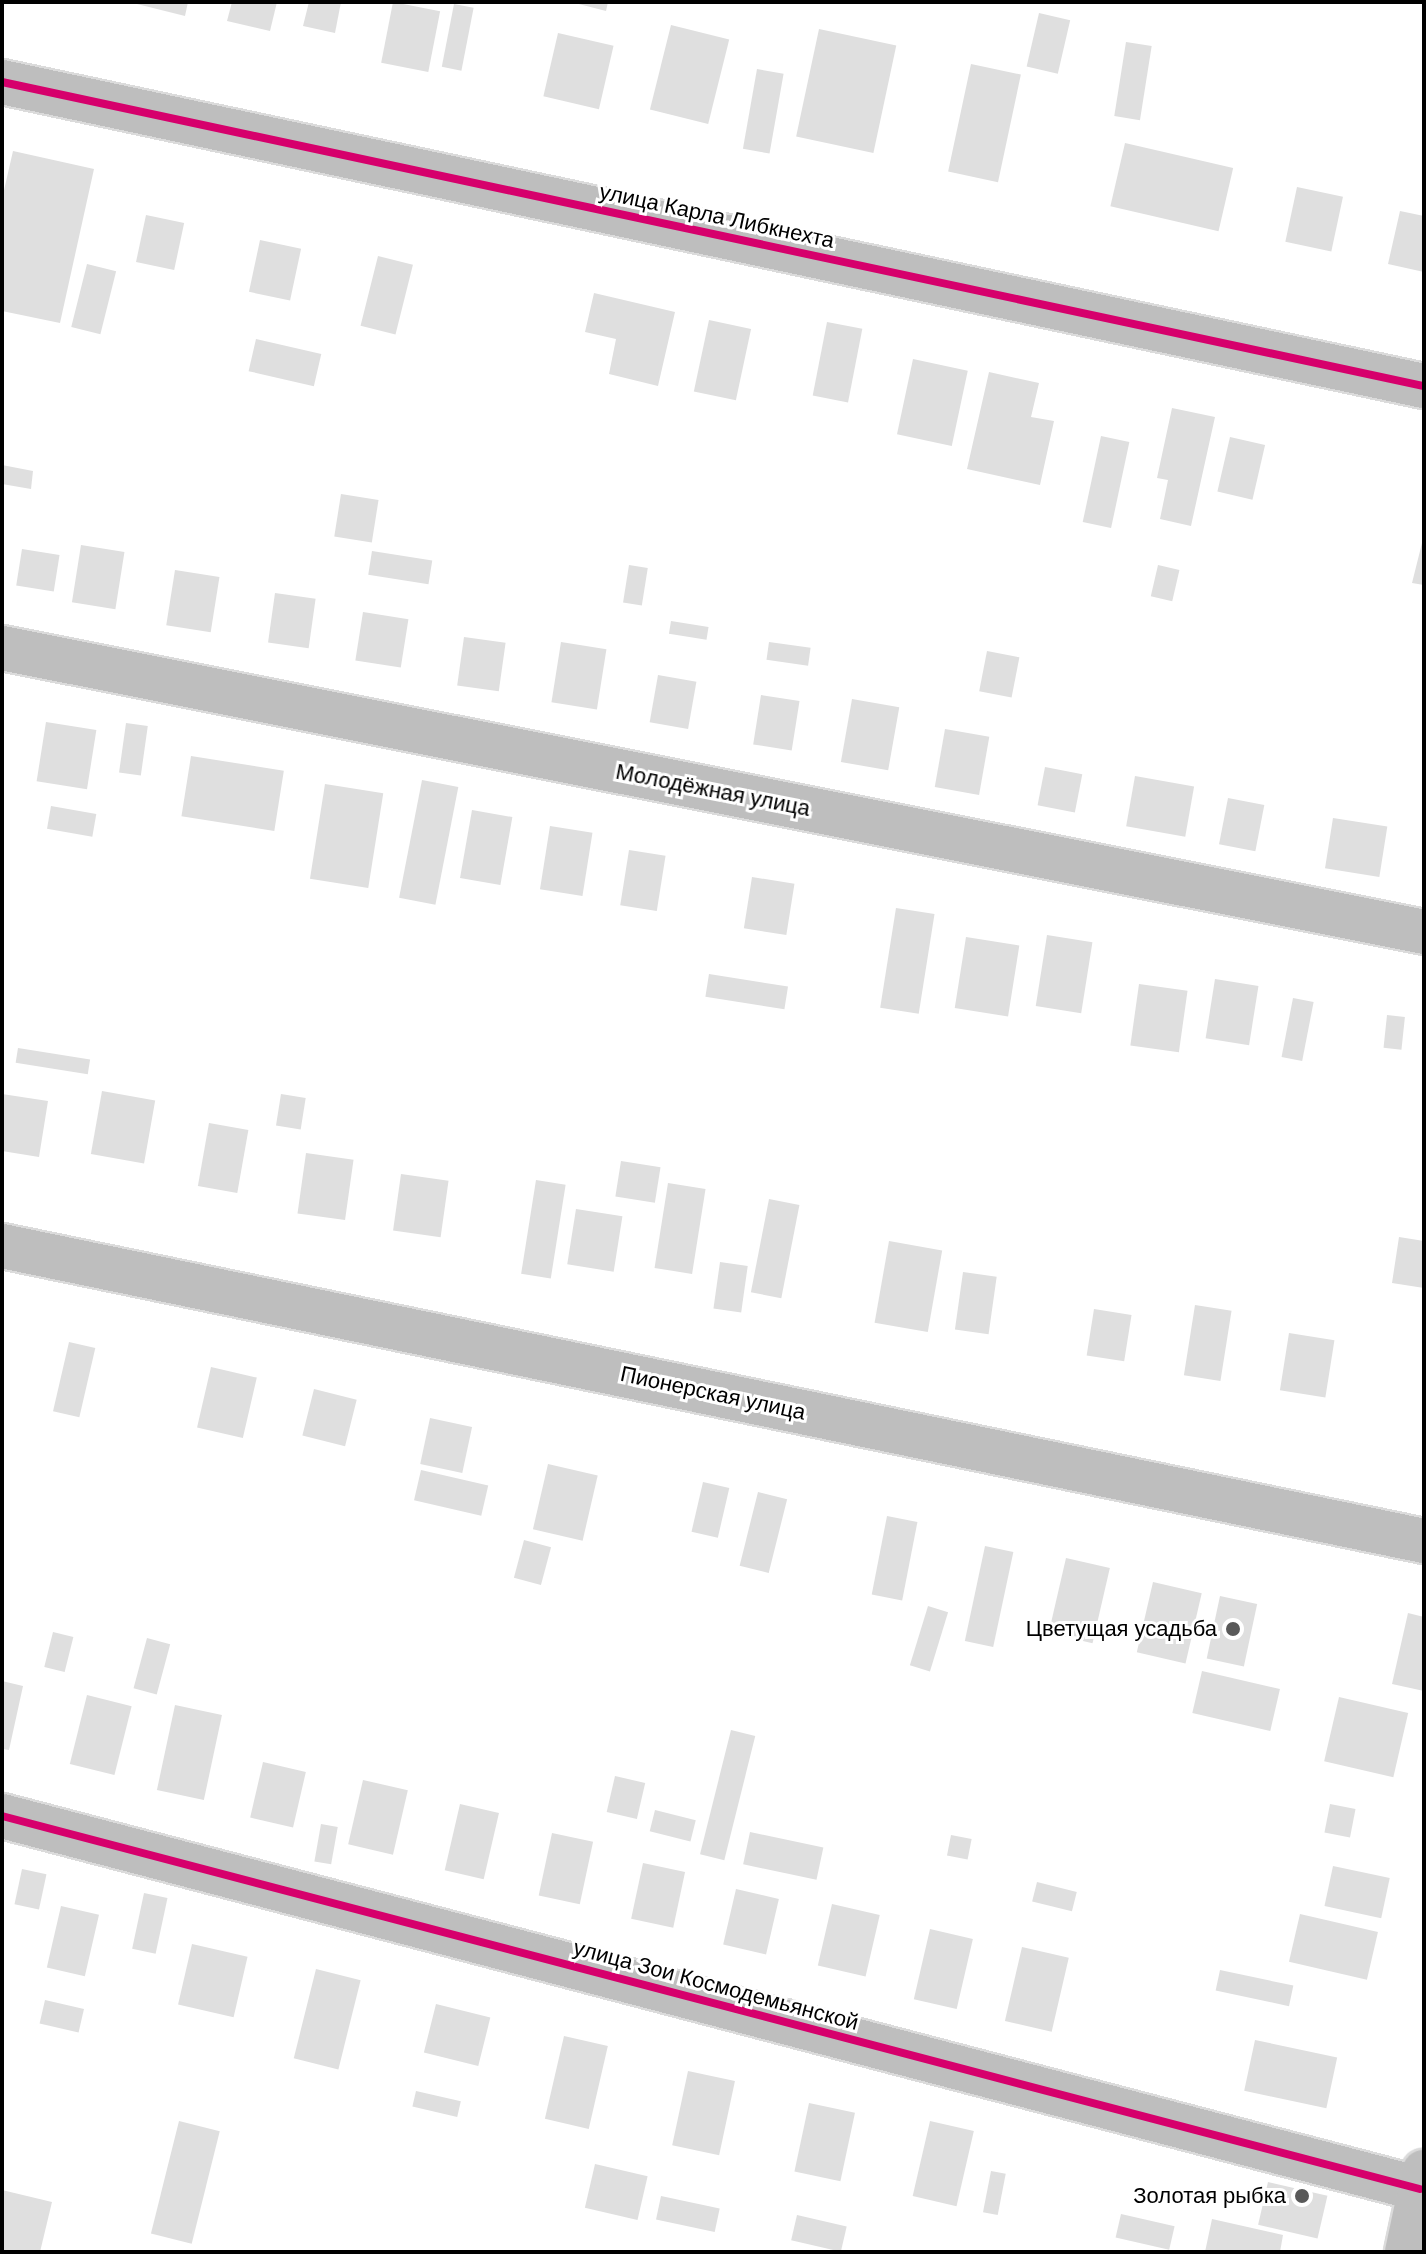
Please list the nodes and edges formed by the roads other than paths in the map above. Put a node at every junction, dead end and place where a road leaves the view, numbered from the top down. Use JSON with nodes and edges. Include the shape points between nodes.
{"nodes":[{"id":1,"x":2,"y":82,"type":"edge"},
{"id":2,"x":1424,"y":386,"type":"edge"},
{"id":3,"x":2,"y":648,"type":"edge"},
{"id":4,"x":1424,"y":932,"type":"edge"},
{"id":5,"x":2,"y":1246,"type":"edge"},
{"id":6,"x":1424,"y":1541,"type":"edge"},
{"id":7,"x":2,"y":1816,"type":"edge"},
{"id":8,"x":1422,"y":2180,"type":"edge"},
{"id":9,"x":1407,"y":2252,"type":"edge"}],
"edges":[{"from":1,"to":2,"type":"street","name":"улица Карла Либкнехта"},
{"from":3,"to":4,"type":"street","name":"Молодёжная улица"},
{"from":5,"to":6,"type":"street","name":"Пионерская улица"},
{"from":7,"to":8,"type":"street","name":"улица Зои Космодемьянской"},
{"from":8,"to":9,"type":"street"}]}
